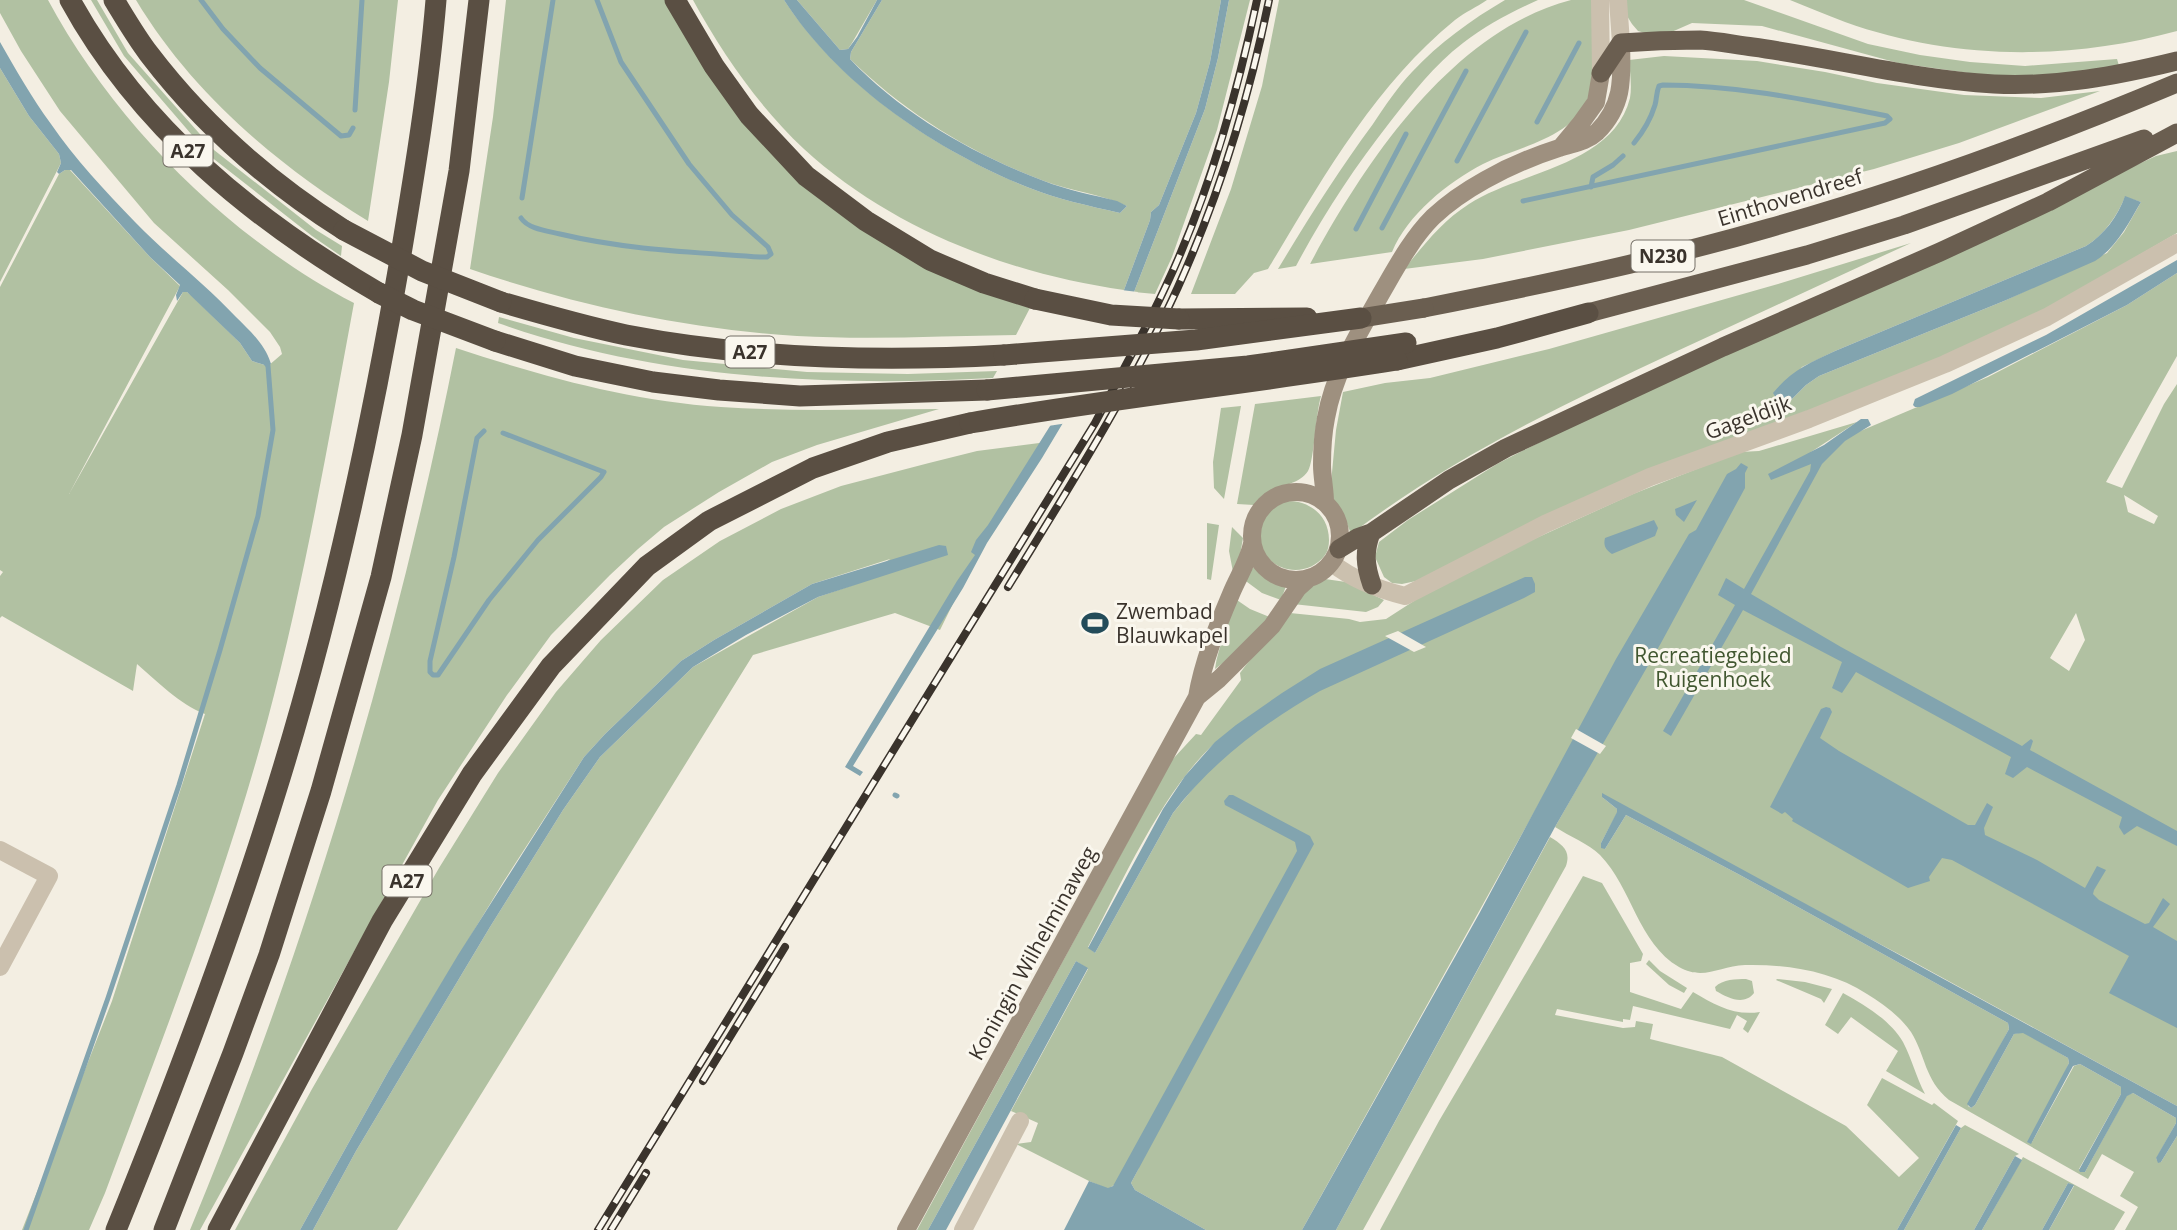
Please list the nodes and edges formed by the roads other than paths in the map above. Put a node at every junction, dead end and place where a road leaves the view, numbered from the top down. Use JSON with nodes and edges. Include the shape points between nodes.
{"nodes":[{"id":1,"x":70,"y":0,"type":"edge"},
{"id":2,"x":114,"y":0,"type":"edge"},
{"id":3,"x":436,"y":0,"type":"edge"},
{"id":4,"x":479,"y":0,"type":"edge"},
{"id":5,"x":675,"y":0,"type":"edge"},
{"id":6,"x":1600,"y":0,"type":"edge"},
{"id":7,"x":1618,"y":0,"type":"edge"},
{"id":8,"x":1621,"y":43,"type":"junction"},
{"id":9,"x":2177,"y":61,"type":"edge"},
{"id":10,"x":1601,"y":73,"type":"junction"},
{"id":11,"x":2177,"y":83,"type":"edge"},
{"id":12,"x":2177,"y":126,"type":"edge"},
{"id":13,"x":2177,"y":133,"type":"edge"},
{"id":14,"x":1561,"y":147,"type":"junction"},
{"id":15,"x":2177,"y":243,"type":"edge"},
{"id":16,"x":1588,"y":313,"type":"joint"},
{"id":17,"x":1361,"y":318,"type":"junction"},
{"id":18,"x":1401,"y":351,"type":"junction"},
{"id":19,"x":1322,"y":468,"type":"junction"},
{"id":20,"x":1292,"y":492,"type":"junction"},
{"id":21,"x":1325,"y":502,"type":"junction"},
{"id":22,"x":1371,"y":533,"type":"junction"},
{"id":23,"x":1252,"y":544,"type":"junction"},
{"id":24,"x":1336,"y":556,"type":"junction"},
{"id":25,"x":1307,"y":579,"type":"junction"},
{"id":26,"x":1372,"y":585,"type":"junction"},
{"id":27,"x":1196,"y":697,"type":"junction"},
{"id":28,"x":0,"y":850,"type":"edge"},
{"id":29,"x":0,"y":967,"type":"edge"},
{"id":30,"x":1020,"y":1121,"type":"dead end"},
{"id":31,"x":116,"y":1230,"type":"edge"},
{"id":32,"x":164,"y":1230,"type":"edge"},
{"id":33,"x":218,"y":1230,"type":"edge"},
{"id":34,"x":906,"y":1230,"type":"edge"},
{"id":35,"x":963,"y":1230,"type":"edge"}],
"edges":[{"from":1,"to":18,"type":"highway","number":"A27","bridge":true,"via":[[114,69],[166,130],[228,190],[339,270],[413,310],[575,366],[653,382],[800,396],[987,390]]},
{"from":2,"to":17,"type":"highway","number":"A27","bridge":true,"via":[[148,54],[195,109],[268,177],[344,230],[422,271],[501,302],[564,320],[726,350],[931,358],[1196,340]]},
{"from":3,"to":31,"type":"highway","via":[[387,336],[334,581],[277,789],[234,920]]},
{"from":4,"to":32,"type":"highway","via":[[460,172],[381,577],[269,955]]},
{"from":5,"to":17,"type":"highway","bridge":true,"via":[[749,114],[806,176],[930,260],[1035,299],[1111,315]]},
{"from":6,"to":10,"type":"street"},
{"from":7,"to":8,"type":"street"},
{"from":8,"to":9,"type":"highway","via":[[1702,40],[1995,84],[2092,80]]},
{"from":8,"to":10,"type":"highway"},
{"from":8,"to":14,"type":"main road","via":[[1622,80],[1616,107],[1588,140]]},
{"from":10,"to":14,"type":"main road","via":[[1596,102]]},
{"from":11,"to":17,"type":"highway","name":"Einthovendreef","number":"N230","bridge":true,"via":[[1990,157],[1770,228],[1575,278]]},
{"from":12,"to":16,"type":"highway","number":"N230","via":[[1904,225]]},
{"from":13,"to":22,"type":"highway","via":[[2048,202],[1506,448]]},
{"from":14,"to":19,"type":"main road","via":[[1487,178],[1462,194],[1433,218],[1411,245],[1354,341],[1335,385],[1326,417]]},
{"from":15,"to":26,"type":"street","name":"Gageldijk","via":[[2047,317],[1945,364],[1650,477],[1545,524],[1405,596]]},
{"from":16,"to":18,"type":"highway","number":"A27","via":[[1495,326]]},
{"from":18,"to":33,"type":"highway","number":"A27","bridge":true,"via":[[1293,376],[1053,408],[888,442],[813,468],[709,522],[647,566],[551,666],[472,774],[382,921]]},
{"from":19,"to":20,"type":"main road"},
{"from":19,"to":21,"type":"main road"},
{"from":20,"to":21,"type":"main road"},
{"from":20,"to":23,"type":"main road","via":[[1265,504],[1254,520]]},
{"from":21,"to":24,"type":"main road","via":[[1339,524]]},
{"from":22,"to":24,"type":"highway","via":[[1357,538]]},
{"from":22,"to":26,"type":"highway","via":[[1365,561]]},
{"from":23,"to":25,"type":"main road","via":[[1259,561],[1272,574],[1289,580]]},
{"from":23,"to":27,"type":"main road","name":"Koningin Wilhelminaweg"},
{"from":24,"to":25,"type":"main road","via":[[1321,573]]},
{"from":24,"to":26,"type":"street","name":"Gageldijk","via":[[1338,568]]},
{"from":25,"to":27,"type":"main road","name":"Koningin Wilhelminaweg","via":[[1272,626]]},
{"from":27,"to":34,"type":"main road","name":"Koningin Wilhelminaweg"},
{"from":28,"to":29,"type":"street","via":[[50,876]]},
{"from":30,"to":35,"type":"street"}]}
